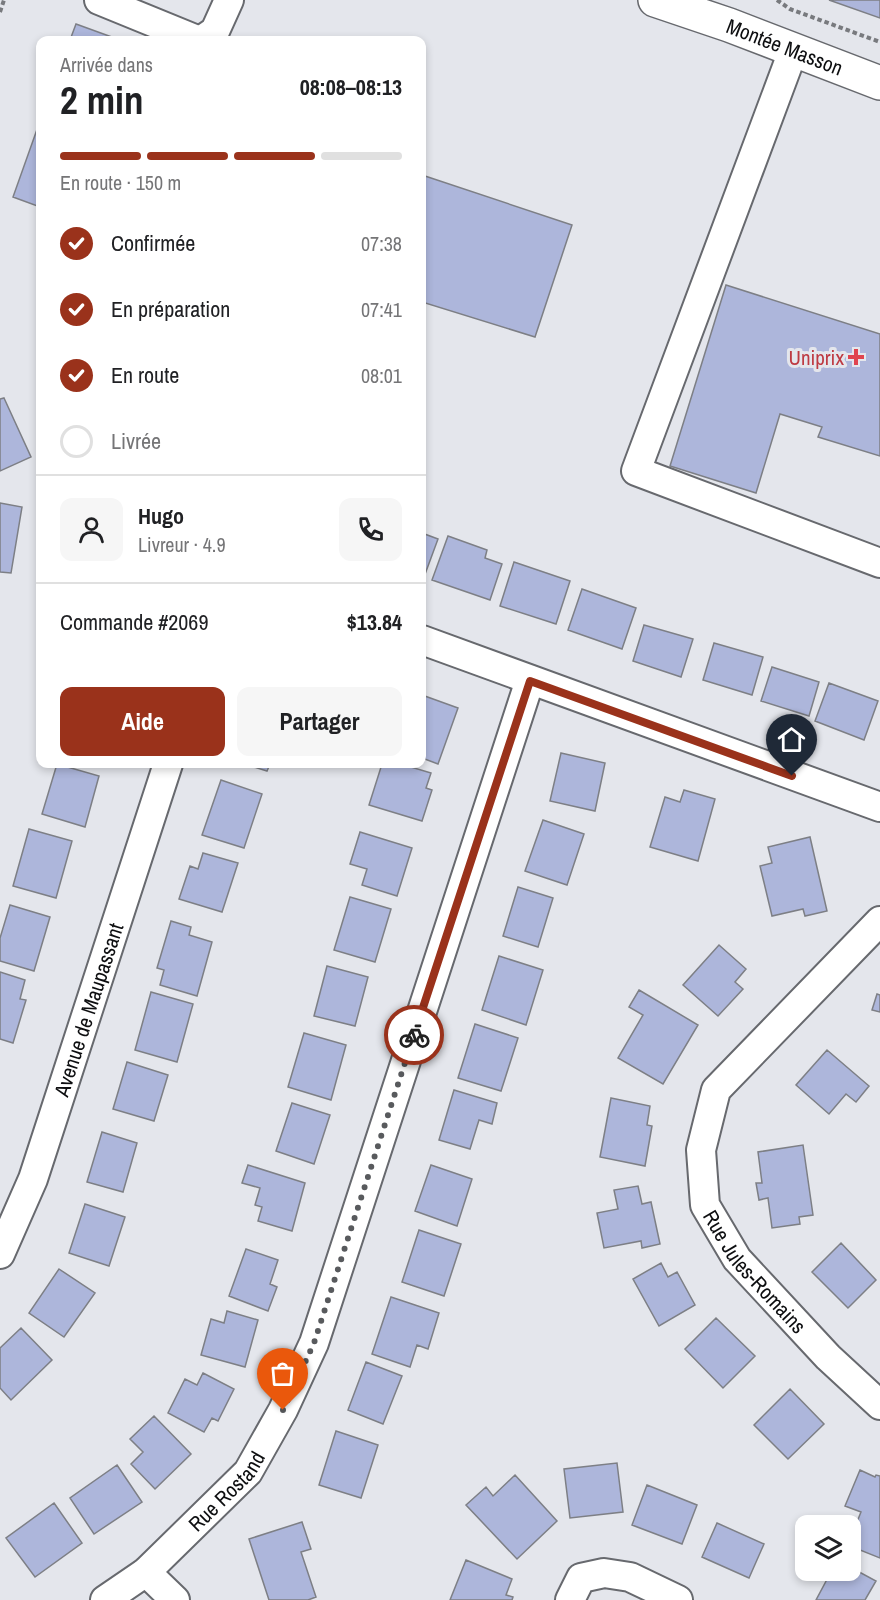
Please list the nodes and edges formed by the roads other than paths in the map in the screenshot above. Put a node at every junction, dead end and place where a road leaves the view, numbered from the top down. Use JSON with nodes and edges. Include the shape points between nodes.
{"nodes":[{"id":1,"x":99,"y":0,"type":"edge"},
{"id":2,"x":229,"y":0,"type":"edge"},
{"id":3,"x":668,"y":2,"type":"edge"},
{"id":4,"x":190,"y":36,"type":"edge"},
{"id":5,"x":207,"y":36,"type":"edge"},
{"id":6,"x":793,"y":51,"type":"junction"},
{"id":7,"x":880,"y":83,"type":"edge"},
{"id":8,"x":880,"y":563,"type":"edge"},
{"id":9,"x":426,"y":642,"type":"edge"},
{"id":10,"x":530,"y":681,"type":"junction"},
{"id":11,"x":167,"y":768,"type":"edge"},
{"id":12,"x":880,"y":807,"type":"edge"},
{"id":13,"x":880,"y":921,"type":"edge"},
{"id":14,"x":0,"y":1254,"type":"edge"},
{"id":15,"x":880,"y":1405,"type":"edge"},
{"id":16,"x":146,"y":1572,"type":"junction"},
{"id":17,"x":105,"y":1600,"type":"edge"},
{"id":18,"x":175,"y":1600,"type":"edge"},
{"id":19,"x":570,"y":1600,"type":"edge"},
{"id":20,"x":678,"y":1600,"type":"edge"}],
"edges":[{"from":1,"to":4,"type":"street"},
{"from":2,"to":5,"type":"street","via":[[215,31]]},
{"from":3,"to":6,"type":"main road","name":"Montée Masson"},
{"from":6,"to":7,"type":"main road","name":"Montée Masson"},
{"from":6,"to":8,"type":"street","via":[[636,471]]},
{"from":9,"to":10,"type":"street"},
{"from":10,"to":12,"type":"street"},
{"from":10,"to":16,"type":"street","name":"Rue Rostand","via":[[314,1343],[248,1472]]},
{"from":11,"to":14,"type":"street","name":"Avenue de Maupassant","via":[[33,1179]]},
{"from":13,"to":15,"type":"street","name":"Rue Jules-Romains","via":[[716,1090],[701,1150],[705,1205],[737,1259],[828,1357]]},
{"from":16,"to":17,"type":"street","name":"Rue Rostand"},
{"from":16,"to":18,"type":"street"},
{"from":19,"to":20,"type":"street","via":[[581,1578],[604,1573],[630,1577]]}]}
